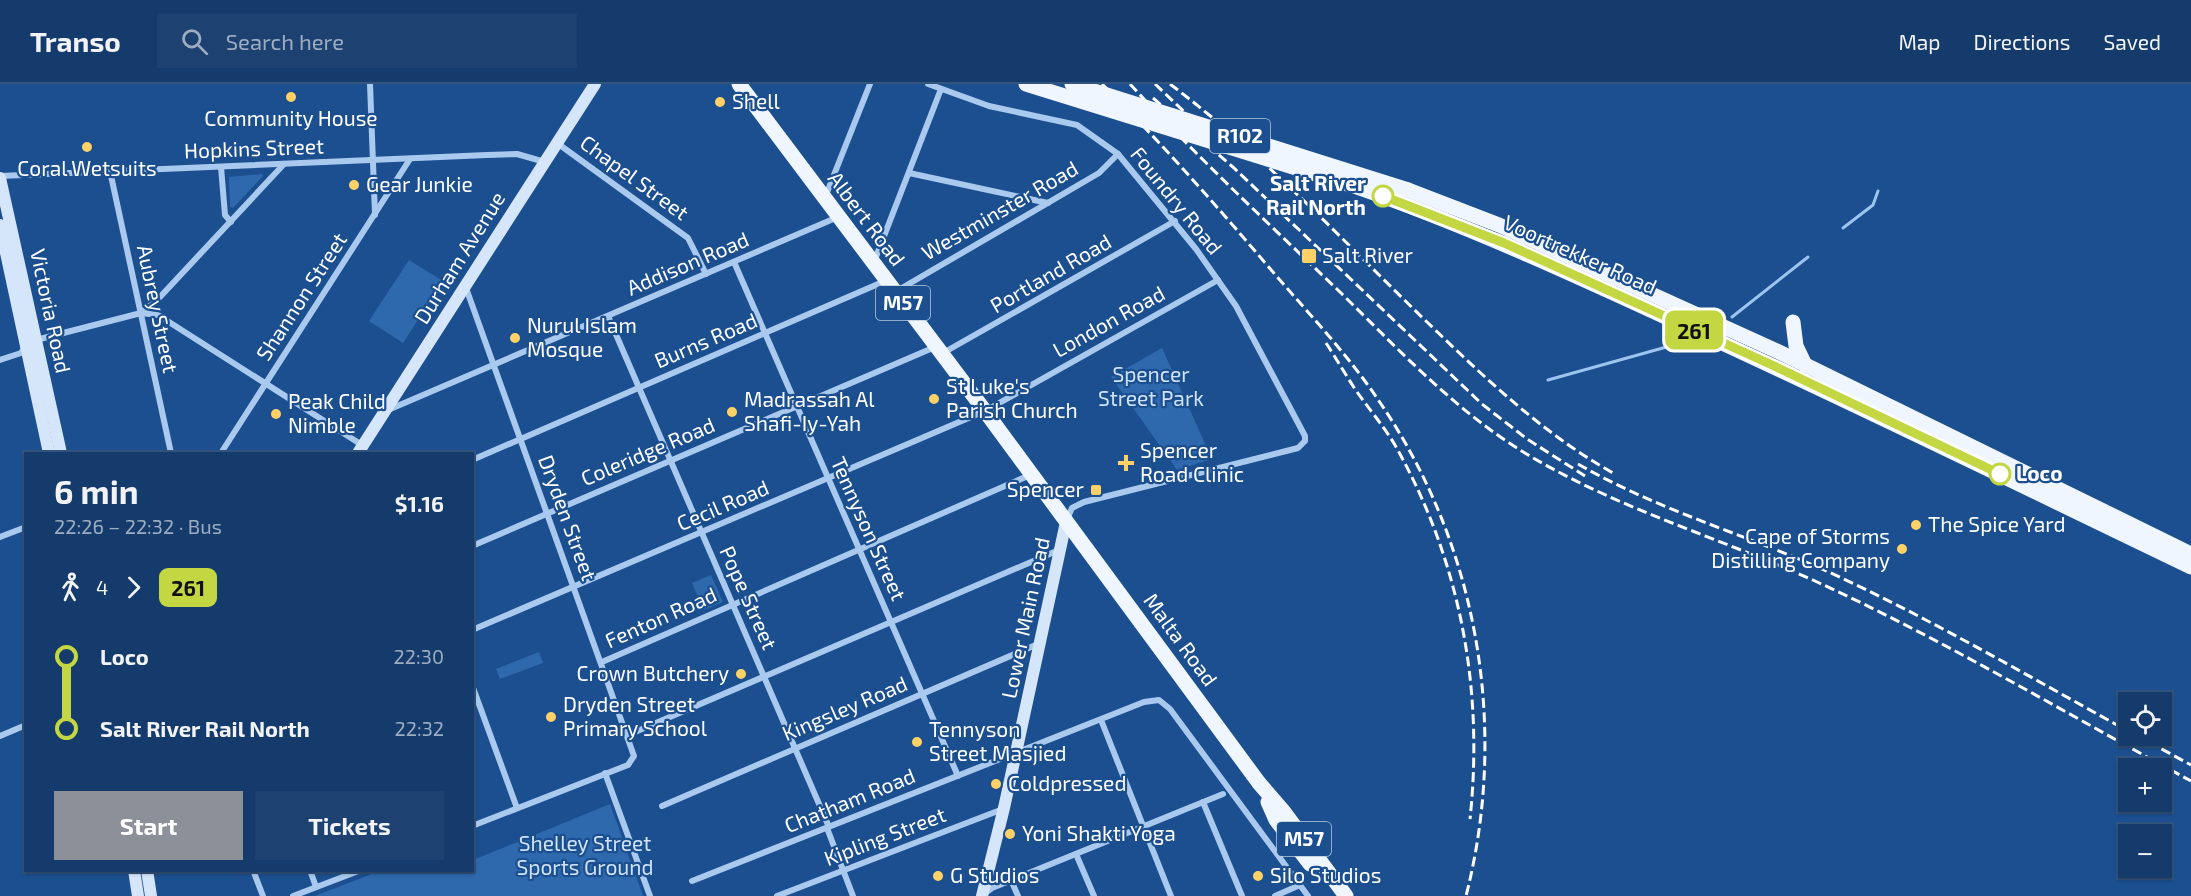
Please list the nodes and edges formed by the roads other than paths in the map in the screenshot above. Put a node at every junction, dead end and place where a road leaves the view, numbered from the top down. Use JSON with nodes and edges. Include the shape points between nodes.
{"nodes":[{"id":1,"x":370,"y":84,"type":"edge"},
{"id":2,"x":595,"y":84,"type":"edge"},
{"id":3,"x":739,"y":84,"type":"edge"},
{"id":4,"x":870,"y":84,"type":"edge"},
{"id":5,"x":928,"y":84,"type":"edge"},
{"id":6,"x":1026,"y":84,"type":"edge"},
{"id":7,"x":1072,"y":84,"type":"edge"},
{"id":8,"x":941,"y":89,"type":"junction"},
{"id":9,"x":557,"y":143,"type":"junction"},
{"id":10,"x":1118,"y":154,"type":"junction"},
{"id":11,"x":410,"y":159,"type":"junction"},
{"id":12,"x":373,"y":161,"type":"junction"},
{"id":13,"x":545,"y":162,"type":"junction"},
{"id":14,"x":284,"y":164,"type":"junction"},
{"id":15,"x":221,"y":167,"type":"junction"},
{"id":16,"x":110,"y":171,"type":"junction"},
{"id":17,"x":909,"y":173,"type":"junction"},
{"id":18,"x":0,"y":177,"type":"edge"},
{"id":19,"x":824,"y":199,"type":"junction"},
{"id":20,"x":1048,"y":203,"type":"junction"},
{"id":21,"x":375,"y":215,"type":"junction"},
{"id":22,"x":838,"y":217,"type":"junction"},
{"id":23,"x":1175,"y":221,"type":"junction"},
{"id":24,"x":231,"y":222,"type":"junction"},
{"id":25,"x":3,"y":226,"type":"edge"},
{"id":26,"x":734,"y":262,"type":"junction"},
{"id":27,"x":873,"y":264,"type":"junction"},
{"id":28,"x":706,"y":274,"type":"junction"},
{"id":29,"x":1218,"y":280,"type":"junction"},
{"id":30,"x":890,"y":286,"type":"junction"},
{"id":31,"x":465,"y":288,"type":"junction"},
{"id":32,"x":141,"y":313,"type":"junction"},
{"id":33,"x":608,"y":316,"type":"junction"},
{"id":34,"x":1793,"y":322,"type":"dead end"},
{"id":35,"x":765,"y":334,"type":"junction"},
{"id":36,"x":31,"y":343,"type":"junction"},
{"id":37,"x":939,"y":350,"type":"junction"},
{"id":38,"x":0,"y":360,"type":"edge"},
{"id":39,"x":1805,"y":365,"type":"junction"},
{"id":40,"x":493,"y":366,"type":"junction"},
{"id":41,"x":266,"y":384,"type":"junction"},
{"id":42,"x":639,"y":388,"type":"junction"},
{"id":43,"x":797,"y":406,"type":"junction"},
{"id":44,"x":1878,"y":408,"type":"junction"},
{"id":45,"x":985,"y":411,"type":"junction"},
{"id":46,"x":385,"y":412,"type":"junction"},
{"id":47,"x":520,"y":439,"type":"junction"},
{"id":48,"x":1962,"y":448,"type":"junction"},
{"id":49,"x":360,"y":449,"type":"edge"},
{"id":50,"x":49,"y":452,"type":"edge"},
{"id":51,"x":61,"y":452,"type":"edge"},
{"id":52,"x":171,"y":452,"type":"edge"},
{"id":53,"x":222,"y":452,"type":"edge"},
{"id":54,"x":474,"y":459,"type":"edge"},
{"id":55,"x":671,"y":461,"type":"junction"},
{"id":56,"x":1031,"y":474,"type":"junction"},
{"id":57,"x":828,"y":479,"type":"junction"},
{"id":58,"x":548,"y":513,"type":"junction"},
{"id":59,"x":1066,"y":522,"type":"junction"},
{"id":60,"x":24,"y":528,"type":"edge"},
{"id":61,"x":701,"y":534,"type":"junction"},
{"id":62,"x":0,"y":537,"type":"edge"},
{"id":63,"x":474,"y":545,"type":"edge"},
{"id":64,"x":859,"y":550,"type":"junction"},
{"id":65,"x":1059,"y":550,"type":"junction"},
{"id":66,"x":2191,"y":554,"type":"edge"},
{"id":67,"x":2191,"y":567,"type":"edge"},
{"id":68,"x":574,"y":588,"type":"junction"},
{"id":69,"x":734,"y":604,"type":"junction"},
{"id":70,"x":891,"y":622,"type":"junction"},
{"id":71,"x":474,"y":629,"type":"edge"},
{"id":72,"x":1041,"y":643,"type":"junction"},
{"id":73,"x":602,"y":662,"type":"junction"},
{"id":74,"x":765,"y":676,"type":"junction"},
{"id":75,"x":474,"y":690,"type":"edge"},
{"id":76,"x":922,"y":694,"type":"junction"},
{"id":77,"x":1101,"y":720,"type":"junction"},
{"id":78,"x":24,"y":726,"type":"edge"},
{"id":79,"x":0,"y":735,"type":"edge"},
{"id":80,"x":628,"y":735,"type":"junction"},
{"id":81,"x":796,"y":748,"type":"junction"},
{"id":82,"x":1016,"y":753,"type":"junction"},
{"id":83,"x":605,"y":773,"type":"junction"},
{"id":84,"x":958,"y":776,"type":"junction"},
{"id":85,"x":1259,"y":783,"type":"junction"},
{"id":86,"x":1223,"y":794,"type":"dead end"},
{"id":87,"x":1203,"y":802,"type":"junction"},
{"id":88,"x":662,"y":806,"type":"dead end"},
{"id":89,"x":517,"y":808,"type":"junction"},
{"id":90,"x":1004,"y":808,"type":"junction"},
{"id":91,"x":474,"y":825,"type":"edge"},
{"id":92,"x":1143,"y":826,"type":"junction"},
{"id":93,"x":828,"y":828,"type":"junction"},
{"id":94,"x":1076,"y":854,"type":"junction"},
{"id":95,"x":843,"y":870,"type":"junction"},
{"id":96,"x":134,"y":872,"type":"edge"},
{"id":97,"x":147,"y":872,"type":"edge"},
{"id":98,"x":254,"y":872,"type":"edge"},
{"id":99,"x":311,"y":872,"type":"edge"},
{"id":100,"x":356,"y":872,"type":"edge"},
{"id":101,"x":1011,"y":880,"type":"junction"},
{"id":102,"x":692,"y":881,"type":"dead end"},
{"id":103,"x":1300,"y":885,"type":"junction"},
{"id":104,"x":316,"y":887,"type":"junction"},
{"id":105,"x":138,"y":896,"type":"edge"},
{"id":106,"x":151,"y":896,"type":"edge"},
{"id":107,"x":263,"y":896,"type":"edge"},
{"id":108,"x":293,"y":896,"type":"edge"},
{"id":109,"x":650,"y":896,"type":"edge"},
{"id":110,"x":777,"y":896,"type":"edge"},
{"id":111,"x":853,"y":896,"type":"edge"},
{"id":112,"x":982,"y":896,"type":"edge"},
{"id":113,"x":1018,"y":896,"type":"edge"},
{"id":114,"x":1094,"y":896,"type":"edge"},
{"id":115,"x":1171,"y":896,"type":"edge"},
{"id":116,"x":1242,"y":896,"type":"edge"},
{"id":117,"x":1275,"y":896,"type":"edge"},
{"id":118,"x":1308,"y":896,"type":"edge"},
{"id":119,"x":1333,"y":896,"type":"edge"},
{"id":120,"x":1346,"y":896,"type":"edge"}],
"edges":[{"from":1,"to":12,"type":"street"},
{"from":2,"to":9,"type":"street","name":"Durham Avenue"},
{"from":3,"to":19,"type":"main road","name":"Albert Road","number":"M57"},
{"from":4,"to":19,"type":"street"},
{"from":5,"to":8,"type":"street","name":"Foundry Road"},
{"from":6,"to":44,"type":"main road","name":"Voortrekker Road","number":"R102","bridge":true,"via":[[1395,200],[1504,243]]},
{"from":7,"to":39,"type":"main road","name":"Voortrekker Road","number":"R102","bridge":true,"via":[[1408,190],[1499,225]]},
{"from":8,"to":10,"type":"street","name":"Foundry Road","via":[[989,106],[1077,125]]},
{"from":8,"to":17,"type":"street"},
{"from":9,"to":13,"type":"street","name":"Durham Avenue"},
{"from":9,"to":28,"type":"street","name":"Chapel Street","via":[[688,238]]},
{"from":10,"to":20,"type":"street","name":"Westminster Road","via":[[1099,173]]},
{"from":10,"to":23,"type":"street","name":"Foundry Road"},
{"from":11,"to":12,"type":"street","name":"Hopkins Street"},
{"from":11,"to":13,"type":"street","name":"Hopkins Street","via":[[517,154]]},
{"from":11,"to":21,"type":"street","name":"Shannon Street"},
{"from":12,"to":14,"type":"street","name":"Hopkins Street"},
{"from":12,"to":21,"type":"street"},
{"from":13,"to":31,"type":"street","name":"Durham Avenue"},
{"from":14,"to":15,"type":"street","name":"Hopkins Street"},
{"from":14,"to":24,"type":"street"},
{"from":15,"to":16,"type":"street","name":"Hopkins Street"},
{"from":15,"to":24,"type":"street","via":[[225,215]]},
{"from":16,"to":18,"type":"street","name":"Hopkins Street"},
{"from":16,"to":32,"type":"street","name":"Aubrey Street"},
{"from":17,"to":20,"type":"street"},
{"from":17,"to":27,"type":"street"},
{"from":18,"to":25,"type":"street","name":"Victoria Road"},
{"from":19,"to":22,"type":"main road","name":"Albert Road","number":"M57"},
{"from":20,"to":30,"type":"street","name":"Westminster Road"},
{"from":21,"to":41,"type":"street","name":"Shannon Street"},
{"from":22,"to":26,"type":"street","name":"Addison Road"},
{"from":22,"to":27,"type":"main road","name":"Albert Road","number":"M57"},
{"from":23,"to":29,"type":"street","name":"Foundry Road"},
{"from":23,"to":37,"type":"street","name":"Portland Road"},
{"from":24,"to":32,"type":"street"},
{"from":25,"to":36,"type":"street","name":"Victoria Road"},
{"from":26,"to":28,"type":"street","name":"Addison Road"},
{"from":26,"to":35,"type":"street","name":"Tennyson Street"},
{"from":27,"to":30,"type":"main road","name":"Albert Road","number":"M57"},
{"from":28,"to":33,"type":"street","name":"Addison Road"},
{"from":29,"to":45,"type":"street","name":"London Road"},
{"from":29,"to":59,"type":"street","name":"Foundry Road","via":[[1236,306],[1305,441],[1301,446],[1084,502],[1072,508]]},
{"from":30,"to":35,"type":"street","name":"Burns Road"},
{"from":30,"to":37,"type":"main road","name":"Albert Road","number":"M57"},
{"from":31,"to":40,"type":"street","name":"Dryden Street"},
{"from":31,"to":46,"type":"street","name":"Durham Avenue"},
{"from":32,"to":36,"type":"street"},
{"from":32,"to":41,"type":"street","via":[[161,317]]},
{"from":32,"to":52,"type":"street","name":"Aubrey Street"},
{"from":33,"to":40,"type":"street","name":"Addison Road"},
{"from":33,"to":42,"type":"street","name":"Pope Street"},
{"from":34,"to":39,"type":"main road","via":[[1796,346]]},
{"from":35,"to":42,"type":"street","name":"Burns Road"},
{"from":35,"to":43,"type":"street","name":"Tennyson Street"},
{"from":36,"to":38,"type":"street","via":[[21,353]]},
{"from":36,"to":50,"type":"street","name":"Victoria Road"},
{"from":36,"to":51,"type":"street","name":"Victoria Road"},
{"from":37,"to":43,"type":"street","name":"Coleridge Road"},
{"from":37,"to":45,"type":"main road","name":"Albert Road","number":"M57"},
{"from":39,"to":44,"type":"main road","name":"Voortrekker Road","number":"R102"},
{"from":40,"to":46,"type":"street","name":"Addison Road"},
{"from":40,"to":47,"type":"street","name":"Dryden Street"},
{"from":41,"to":49,"type":"street"},
{"from":41,"to":53,"type":"street","name":"Shannon Street"},
{"from":42,"to":47,"type":"street","name":"Burns Road"},
{"from":42,"to":55,"type":"street","name":"Pope Street"},
{"from":43,"to":55,"type":"street","name":"Coleridge Road"},
{"from":43,"to":57,"type":"street","name":"Tennyson Street"},
{"from":44,"to":48,"type":"main road","name":"Voortrekker Road","number":"R102"},
{"from":45,"to":56,"type":"main road","name":"Albert Road","number":"M57"},
{"from":45,"to":57,"type":"street","name":"Cecil Road"},
{"from":46,"to":49,"type":"street","name":"Durham Avenue"},
{"from":47,"to":54,"type":"street","name":"Burns Road"},
{"from":47,"to":58,"type":"street","name":"Dryden Street"},
{"from":48,"to":66,"type":"main road","name":"Voortrekker Road","number":"R102"},
{"from":48,"to":67,"type":"main road","name":"Voortrekker Road","number":"R102"},
{"from":55,"to":58,"type":"street","name":"Coleridge Road"},
{"from":55,"to":61,"type":"street","name":"Pope Street"},
{"from":56,"to":59,"type":"main road","name":"Albert Road","number":"M57"},
{"from":56,"to":64,"type":"street","name":"Fenton Road"},
{"from":57,"to":61,"type":"street","name":"Cecil Road"},
{"from":57,"to":64,"type":"street","name":"Tennyson Street"},
{"from":58,"to":63,"type":"street","name":"Coleridge Road"},
{"from":58,"to":68,"type":"street","name":"Dryden Street"},
{"from":59,"to":65,"type":"street","name":"Lower Main Road"},
{"from":59,"to":85,"type":"main road","name":"Malta Road","number":"M57"},
{"from":60,"to":62,"type":"street"},
{"from":61,"to":68,"type":"street","name":"Cecil Road"},
{"from":61,"to":69,"type":"street","name":"Pope Street"},
{"from":64,"to":69,"type":"street","name":"Fenton Road"},
{"from":64,"to":70,"type":"street","name":"Tennyson Street"},
{"from":65,"to":70,"type":"street"},
{"from":65,"to":72,"type":"street","name":"Lower Main Road"},
{"from":68,"to":71,"type":"street","name":"Cecil Road"},
{"from":68,"to":73,"type":"street","name":"Dryden Street"},
{"from":69,"to":73,"type":"street","name":"Fenton Road"},
{"from":69,"to":74,"type":"street","name":"Pope Street"},
{"from":70,"to":74,"type":"street"},
{"from":70,"to":76,"type":"street","name":"Tennyson Street"},
{"from":72,"to":76,"type":"street","name":"Kingsley Road"},
{"from":72,"to":82,"type":"street","name":"Lower Main Road"},
{"from":73,"to":80,"type":"street","name":"Dryden Street"},
{"from":74,"to":80,"type":"street"},
{"from":74,"to":81,"type":"street","name":"Pope Street"},
{"from":75,"to":89,"type":"street"},
{"from":76,"to":81,"type":"street","name":"Kingsley Road"},
{"from":76,"to":84,"type":"street","name":"Tennyson Street"},
{"from":77,"to":82,"type":"street","name":"Chatham Road"},
{"from":77,"to":92,"type":"street"},
{"from":77,"to":103,"type":"street","name":"Chatham Road","via":[[1151,700],[1164,703]]},
{"from":78,"to":79,"type":"street"},
{"from":80,"to":83,"type":"street","name":"Dryden Street","via":[[633,760]]},
{"from":81,"to":88,"type":"street","name":"Kingsley Road"},
{"from":81,"to":93,"type":"street","name":"Pope Street"},
{"from":82,"to":84,"type":"street","name":"Chatham Road"},
{"from":82,"to":90,"type":"street","name":"Lower Main Road"},
{"from":83,"to":89,"type":"street"},
{"from":83,"to":109,"type":"street"},
{"from":84,"to":93,"type":"street","name":"Chatham Road"},
{"from":85,"to":119,"type":"main road","name":"Malta Road","number":"M57","via":[[1276,820]]},
{"from":85,"to":120,"type":"main road","name":"Malta Road","number":"M57"},
{"from":86,"to":87,"type":"street"},
{"from":87,"to":92,"type":"street"},
{"from":87,"to":116,"type":"street"},
{"from":89,"to":91,"type":"street"},
{"from":90,"to":95,"type":"street","name":"Kipling Street"},
{"from":90,"to":112,"type":"street","name":"Lower Main Road"},
{"from":92,"to":94,"type":"street"},
{"from":92,"to":115,"type":"street"},
{"from":93,"to":95,"type":"street","name":"Pope Street"},
{"from":93,"to":102,"type":"street","name":"Chatham Road"},
{"from":94,"to":101,"type":"street"},
{"from":94,"to":114,"type":"street"},
{"from":95,"to":110,"type":"street","name":"Kipling Street"},
{"from":95,"to":111,"type":"street","name":"Pope Street"},
{"from":96,"to":105,"type":"street"},
{"from":97,"to":106,"type":"street"},
{"from":98,"to":107,"type":"street"},
{"from":99,"to":104,"type":"street"},
{"from":100,"to":104,"type":"street"},
{"from":101,"to":112,"type":"street"},
{"from":101,"to":113,"type":"street"},
{"from":103,"to":117,"type":"street"},
{"from":103,"to":118,"type":"street","name":"Chatham Road"},
{"from":104,"to":108,"type":"street"}]}
